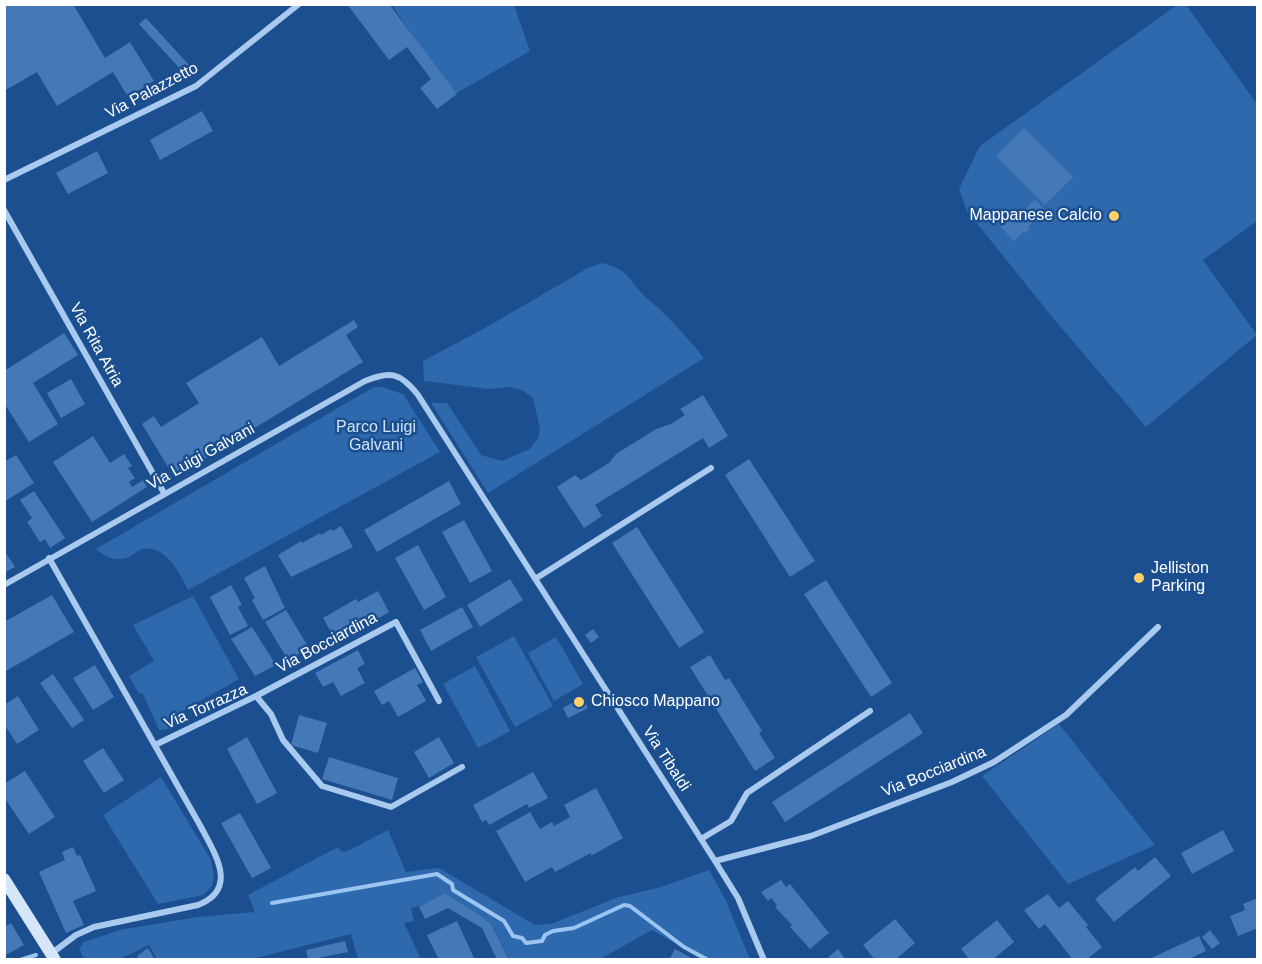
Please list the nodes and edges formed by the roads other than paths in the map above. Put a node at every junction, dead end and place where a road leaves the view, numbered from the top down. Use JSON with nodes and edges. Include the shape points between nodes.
{"nodes":[{"id":1,"x":299,"y":4,"type":"edge"},
{"id":2,"x":4,"y":180,"type":"edge"},
{"id":3,"x":4,"y":210,"type":"edge"},
{"id":4,"x":412,"y":388,"type":"joint"},
{"id":5,"x":711,"y":468,"type":"dead end"},
{"id":6,"x":164,"y":493,"type":"junction"},
{"id":7,"x":49,"y":558,"type":"junction"},
{"id":8,"x":535,"y":579,"type":"junction"},
{"id":9,"x":4,"y":585,"type":"edge"},
{"id":10,"x":1158,"y":627,"type":"dead end"},
{"id":11,"x":256,"y":696,"type":"junction"},
{"id":12,"x":439,"y":700,"type":"dead end"},
{"id":13,"x":870,"y":711,"type":"dead end"},
{"id":14,"x":155,"y":746,"type":"junction"},
{"id":15,"x":462,"y":767,"type":"dead end"},
{"id":16,"x":701,"y":839,"type":"junction"},
{"id":17,"x":715,"y":861,"type":"junction"},
{"id":18,"x":4,"y":879,"type":"edge"},
{"id":19,"x":53,"y":956,"type":"edge"},
{"id":20,"x":764,"y":960,"type":"edge"}],
"edges":[{"from":1,"to":2,"type":"street","name":"Via Palazzetto","via":[[196,86]]},
{"from":3,"to":6,"type":"street","name":"Via Rita Atria"},
{"from":4,"to":6,"type":"street","name":"Via Luigi Galvani","via":[[398,376],[383,374],[364,381]]},
{"from":4,"to":8,"type":"street","name":"Via Tibaldi"},
{"from":5,"to":8,"type":"street"},
{"from":6,"to":7,"type":"street","name":"Via Luigi Galvani"},
{"from":7,"to":9,"type":"street","name":"Via Luigi Galvani"},
{"from":7,"to":14,"type":"street","name":"Via Torrazza"},
{"from":8,"to":16,"type":"street","name":"Via Tibaldi"},
{"from":10,"to":17,"type":"street","name":"Via Bocciardina","via":[[1066,715],[994,762],[811,836]]},
{"from":11,"to":12,"type":"street","name":"Via Bocciardina","via":[[396,622]]},
{"from":11,"to":14,"type":"street","name":"Via Torrazza"},
{"from":11,"to":15,"type":"street","name":"Via Torrazza","via":[[271,714],[283,740],[322,786],[391,807]]},
{"from":13,"to":16,"type":"street","via":[[747,792],[731,821]]},
{"from":14,"to":19,"type":"street","name":"Via Torrazza","via":[[219,862],[220,886],[210,900],[198,905],[94,927],[76,935]]},
{"from":16,"to":17,"type":"street","name":"Via Tibaldi"},
{"from":17,"to":20,"type":"street","name":"Via Tibaldi","via":[[738,898]]},
{"from":18,"to":19,"type":"main road"}]}
